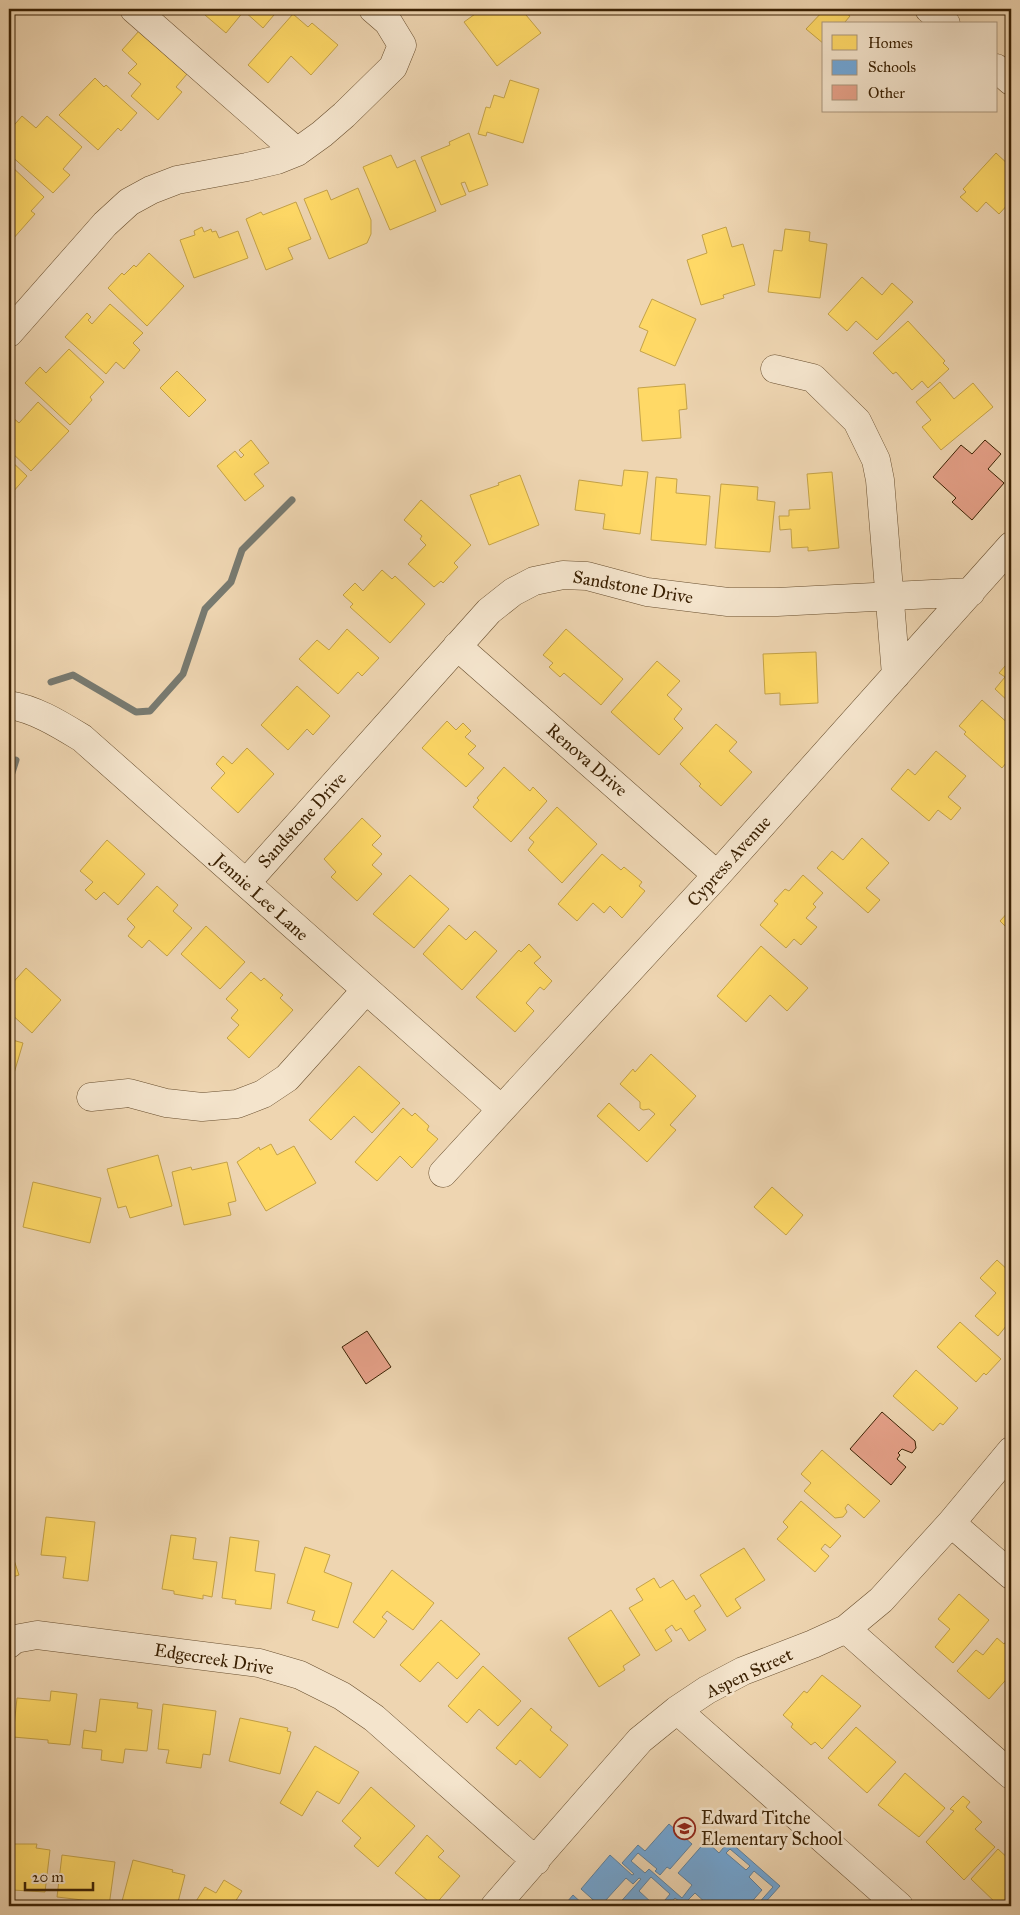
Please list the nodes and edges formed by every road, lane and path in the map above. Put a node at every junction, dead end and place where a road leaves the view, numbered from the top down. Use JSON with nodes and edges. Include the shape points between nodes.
{"nodes":[{"id":1,"x":134,"y":9,"type":"edge"},
{"id":2,"x":373,"y":9,"type":"edge"},
{"id":3,"x":929,"y":9,"type":"edge"},
{"id":4,"x":944,"y":22,"type":"edge"},
{"id":5,"x":998,"y":70,"type":"edge"},
{"id":6,"x":1011,"y":81,"type":"edge"},
{"id":7,"x":297,"y":152,"type":"junction"},
{"id":8,"x":9,"y":333,"type":"edge"},
{"id":9,"x":775,"y":369,"type":"dead end"},
{"id":10,"x":1011,"y":546,"type":"edge"},
{"id":11,"x":971,"y":592,"type":"junction"},
{"id":12,"x":891,"y":596,"type":"junction"},
{"id":13,"x":457,"y":646,"type":"junction"},
{"id":14,"x":896,"y":675,"type":"junction"},
{"id":15,"x":9,"y":705,"type":"edge"},
{"id":16,"x":717,"y":875,"type":"junction"},
{"id":17,"x":246,"y":883,"type":"junction"},
{"id":18,"x":366,"y":990,"type":"junction"},
{"id":19,"x":91,"y":1097,"type":"dead end"},
{"id":20,"x":501,"y":1109,"type":"junction"},
{"id":21,"x":443,"y":1172,"type":"dead end"},
{"id":22,"x":1011,"y":1451,"type":"edge"},
{"id":23,"x":951,"y":1523,"type":"junction"},
{"id":24,"x":1011,"y":1575,"type":"edge"},
{"id":25,"x":846,"y":1629,"type":"junction"},
{"id":26,"x":9,"y":1644,"type":"edge"},
{"id":27,"x":677,"y":1710,"type":"junction"},
{"id":28,"x":1011,"y":1775,"type":"edge"},
{"id":29,"x":536,"y":1861,"type":"junction"},
{"id":30,"x":496,"y":1906,"type":"edge"},
{"id":31,"x":899,"y":1906,"type":"edge"}],
"edges":[{"from":1,"to":7,"type":"street"},
{"from":2,"to":7,"type":"street","via":[[388,22],[402,45],[393,68],[344,115]]},
{"from":3,"to":4,"type":"street"},
{"from":5,"to":6,"type":"street"},
{"from":7,"to":8,"type":"street","via":[[247,167],[177,180],[129,202],[105,224]]},
{"from":9,"to":12,"type":"street","via":[[814,378],[857,421],[876,460],[880,480]]},
{"from":10,"to":11,"type":"street","name":"Cypress Avenue"},
{"from":11,"to":12,"type":"street","name":"Sandstone Drive"},
{"from":11,"to":14,"type":"street","name":"Cypress Avenue"},
{"from":12,"to":13,"type":"street","name":"Sandstone Drive","via":[[728,602],[647,592],[587,576],[563,575],[534,581],[513,592],[489,611]]},
{"from":12,"to":14,"type":"street"},
{"from":13,"to":16,"type":"street","name":"Renova Drive"},
{"from":13,"to":17,"type":"street","name":"Sandstone Drive"},
{"from":14,"to":16,"type":"street","name":"Cypress Avenue"},
{"from":15,"to":17,"type":"street","name":"Jennie Lee Lane","via":[[57,722],[82,738]]},
{"from":16,"to":20,"type":"street","name":"Cypress Avenue"},
{"from":17,"to":18,"type":"street","name":"Jennie Lee Lane"},
{"from":18,"to":19,"type":"street","via":[[287,1078],[263,1094],[237,1104],[202,1107],[128,1093]]},
{"from":18,"to":20,"type":"street","name":"Jennie Lee Lane"},
{"from":20,"to":21,"type":"street","name":"Cypress Avenue"},
{"from":22,"to":23,"type":"street","name":"Aspen Street"},
{"from":23,"to":24,"type":"street"},
{"from":23,"to":25,"type":"street","name":"Aspen Street","via":[[880,1600]]},
{"from":25,"to":27,"type":"street","name":"Aspen Street","via":[[743,1671]]},
{"from":25,"to":28,"type":"street"},
{"from":26,"to":29,"type":"street","name":"Edgecreek Drive","via":[[15,1639],[38,1635],[259,1663],[300,1675],[342,1696],[374,1718]]},
{"from":27,"to":29,"type":"street","name":"Aspen Street","via":[[640,1740]]},
{"from":27,"to":31,"type":"street"},
{"from":29,"to":30,"type":"street","name":"Aspen Street"}]}
